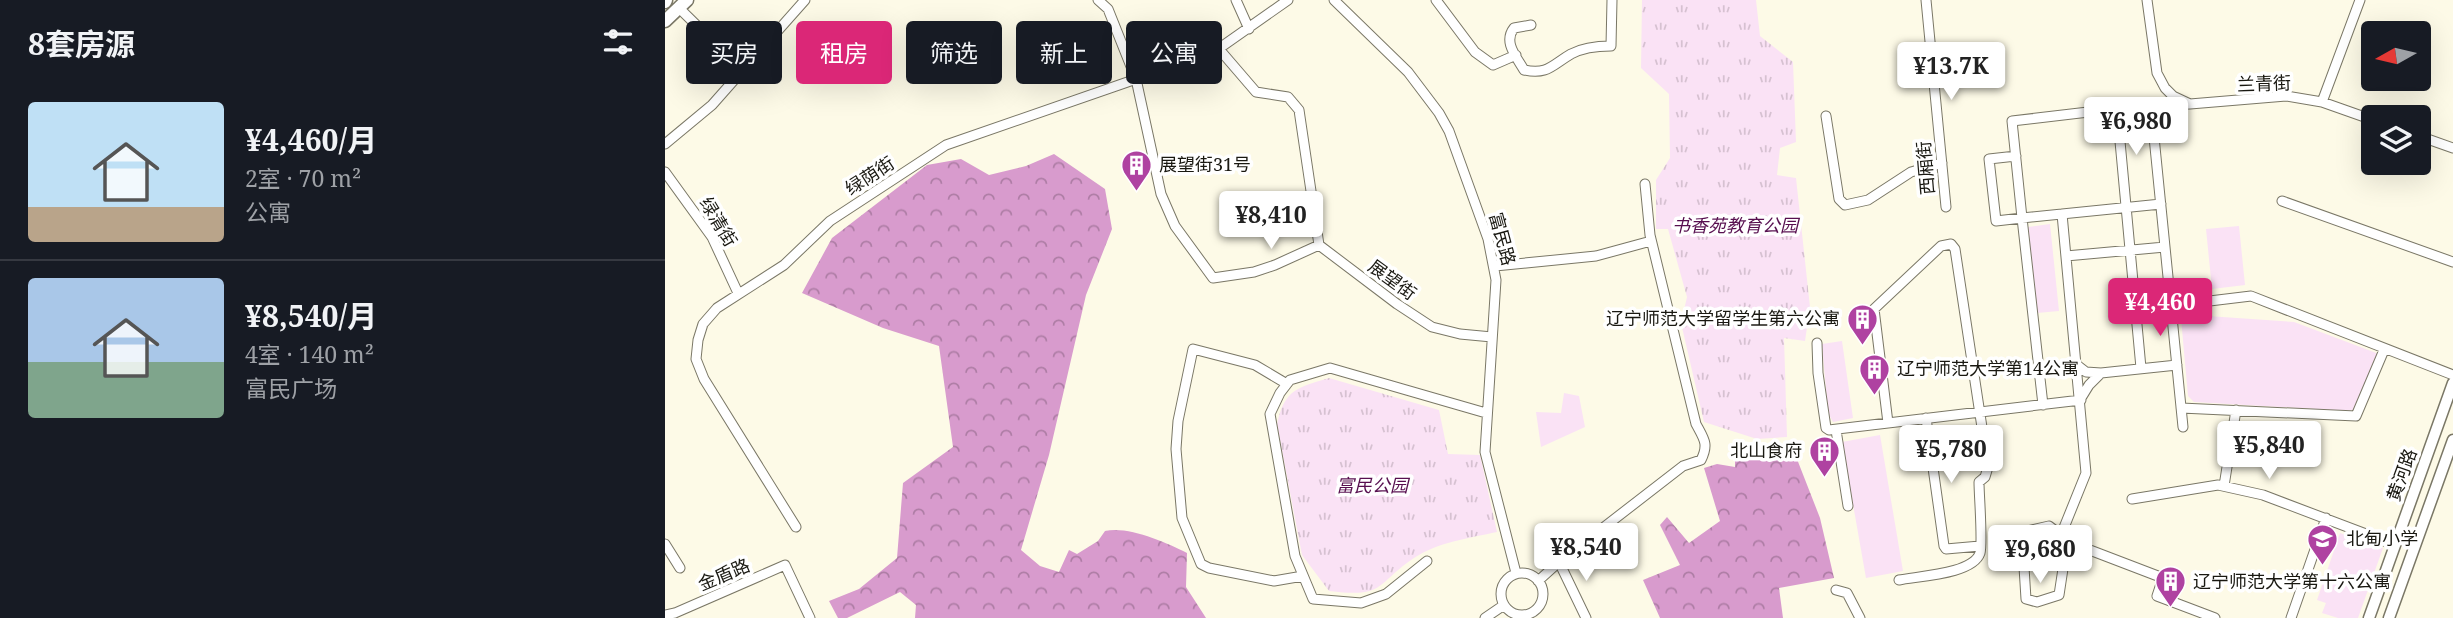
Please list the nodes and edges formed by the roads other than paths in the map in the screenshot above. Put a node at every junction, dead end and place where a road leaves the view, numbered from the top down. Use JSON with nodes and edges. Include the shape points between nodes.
{"nodes":[{"id":1,"x":805,"y":0,"type":"edge"},
{"id":2,"x":1098,"y":0,"type":"edge"},
{"id":3,"x":1236,"y":0,"type":"edge"},
{"id":4,"x":1288,"y":0,"type":"edge"},
{"id":5,"x":1436,"y":0,"type":"edge"},
{"id":6,"x":1612,"y":0,"type":"edge"},
{"id":7,"x":1926,"y":0,"type":"edge"},
{"id":8,"x":2147,"y":0,"type":"edge"},
{"id":9,"x":2360,"y":0,"type":"edge"},
{"id":10,"x":1340,"y":2,"type":"edge"},
{"id":11,"x":680,"y":3,"type":"edge"},
{"id":12,"x":665,"y":10,"type":"edge"},
{"id":13,"x":665,"y":21,"type":"edge"},
{"id":14,"x":697,"y":21,"type":"edge"},
{"id":15,"x":1531,"y":25,"type":"dead end"},
{"id":16,"x":782,"y":26,"type":"edge"},
{"id":17,"x":1249,"y":29,"type":"junction"},
{"id":18,"x":1222,"y":47,"type":"edge"},
{"id":19,"x":1222,"y":52,"type":"edge"},
{"id":20,"x":1126,"y":54,"type":"edge"},
{"id":21,"x":1515,"y":55,"type":"junction"},
{"id":22,"x":1126,"y":82,"type":"edge"},
{"id":23,"x":730,"y":84,"type":"edge"},
{"id":24,"x":1137,"y":84,"type":"edge"},
{"id":25,"x":2322,"y":102,"type":"junction"},
{"id":26,"x":2190,"y":104,"type":"junction"},
{"id":27,"x":2151,"y":107,"type":"junction"},
{"id":28,"x":2117,"y":109,"type":"junction"},
{"id":29,"x":1826,"y":116,"type":"dead end"},
{"id":30,"x":2361,"y":116,"type":"edge"},
{"id":31,"x":2431,"y":140,"type":"edge"},
{"id":32,"x":665,"y":144,"type":"edge"},
{"id":33,"x":2453,"y":148,"type":"edge"},
{"id":34,"x":2016,"y":156,"type":"junction"},
{"id":35,"x":1942,"y":163,"type":"junction"},
{"id":36,"x":665,"y":172,"type":"edge"},
{"id":37,"x":1645,"y":184,"type":"dead end"},
{"id":38,"x":2282,"y":201,"type":"dead end"},
{"id":39,"x":2161,"y":204,"type":"junction"},
{"id":40,"x":1946,"y":207,"type":"dead end"},
{"id":41,"x":2125,"y":207,"type":"junction"},
{"id":42,"x":2062,"y":214,"type":"junction"},
{"id":43,"x":2022,"y":218,"type":"junction"},
{"id":44,"x":1651,"y":241,"type":"junction"},
{"id":45,"x":1319,"y":245,"type":"junction"},
{"id":46,"x":2165,"y":247,"type":"junction"},
{"id":47,"x":2129,"y":250,"type":"junction"},
{"id":48,"x":2066,"y":256,"type":"junction"},
{"id":49,"x":2453,"y":262,"type":"edge"},
{"id":50,"x":1495,"y":266,"type":"junction"},
{"id":51,"x":739,"y":293,"type":"junction"},
{"id":52,"x":2171,"y":306,"type":"junction"},
{"id":53,"x":2135,"y":310,"type":"junction"},
{"id":54,"x":1492,"y":337,"type":"junction"},
{"id":55,"x":1817,"y":343,"type":"dead end"},
{"id":56,"x":2384,"y":350,"type":"junction"},
{"id":57,"x":2077,"y":365,"type":"junction"},
{"id":58,"x":2177,"y":365,"type":"junction"},
{"id":59,"x":2141,"y":368,"type":"junction"},
{"id":60,"x":2101,"y":373,"type":"junction"},
{"id":61,"x":2453,"y":375,"type":"edge"},
{"id":62,"x":2453,"y":383,"type":"edge"},
{"id":63,"x":1287,"y":384,"type":"junction"},
{"id":64,"x":2081,"y":399,"type":"junction"},
{"id":65,"x":2043,"y":405,"type":"junction"},
{"id":66,"x":2181,"y":408,"type":"junction"},
{"id":67,"x":2236,"y":410,"type":"junction"},
{"id":68,"x":1981,"y":412,"type":"junction"},
{"id":69,"x":1486,"y":414,"type":"junction"},
{"id":70,"x":1926,"y":418,"type":"junction"},
{"id":71,"x":1888,"y":423,"type":"junction"},
{"id":72,"x":2183,"y":427,"type":"dead end"},
{"id":73,"x":1836,"y":430,"type":"junction"},
{"id":74,"x":2453,"y":440,"type":"edge"},
{"id":75,"x":2224,"y":486,"type":"junction"},
{"id":76,"x":2133,"y":499,"type":"dead end"},
{"id":77,"x":1848,"y":506,"type":"dead end"},
{"id":78,"x":2326,"y":518,"type":"junction"},
{"id":79,"x":796,"y":527,"type":"dead end"},
{"id":80,"x":2061,"y":537,"type":"junction"},
{"id":81,"x":665,"y":544,"type":"edge"},
{"id":82,"x":2395,"y":545,"type":"junction"},
{"id":83,"x":1980,"y":546,"type":"junction"},
{"id":84,"x":1427,"y":561,"type":"dead end"},
{"id":85,"x":1559,"y":562,"type":"junction"},
{"id":86,"x":680,"y":568,"type":"dead end"},
{"id":87,"x":1517,"y":573,"type":"junction"},
{"id":88,"x":1303,"y":576,"type":"junction"},
{"id":89,"x":1899,"y":580,"type":"dead end"},
{"id":90,"x":1538,"y":581,"type":"junction"},
{"id":91,"x":1836,"y":590,"type":"dead end"},
{"id":92,"x":1504,"y":606,"type":"junction"},
{"id":93,"x":2194,"y":614,"type":"edge"},
{"id":94,"x":665,"y":615,"type":"edge"},
{"id":95,"x":673,"y":616,"type":"edge"},
{"id":96,"x":1527,"y":616,"type":"edge"},
{"id":97,"x":810,"y":618,"type":"edge"},
{"id":98,"x":1485,"y":618,"type":"edge"},
{"id":99,"x":1586,"y":618,"type":"edge"},
{"id":100,"x":1860,"y":618,"type":"edge"},
{"id":101,"x":2215,"y":618,"type":"edge"},
{"id":102,"x":2291,"y":618,"type":"edge"},
{"id":103,"x":2369,"y":618,"type":"edge"},
{"id":104,"x":2389,"y":618,"type":"edge"}],
"edges":[{"from":1,"to":16,"type":"street"},
{"from":2,"to":20,"type":"street","via":[[1108,9]]},
{"from":3,"to":17,"type":"street"},
{"from":4,"to":17,"type":"street","name":"绿荫街"},
{"from":5,"to":21,"type":"street","via":[[1475,52],[1493,65]]},
{"from":6,"to":21,"type":"street","via":[[1611,46],[1592,46],[1535,73],[1524,71]]},
{"from":7,"to":35,"type":"street","name":"西厢街"},
{"from":8,"to":26,"type":"street","via":[[2157,73],[2173,96]]},
{"from":9,"to":25,"type":"street"},
{"from":10,"to":50,"type":"street","name":"富民路","via":[[1408,72],[1439,113]]},
{"from":11,"to":12,"type":"highway"},
{"from":11,"to":13,"type":"highway"},
{"from":11,"to":14,"type":"street"},
{"from":15,"to":21,"type":"street","via":[[1514,28],[1509,34]]},
{"from":17,"to":18,"type":"street","name":"绿荫街"},
{"from":19,"to":45,"type":"street","via":[[1256,92],[1288,97],[1299,110]]},
{"from":22,"to":51,"type":"street","name":"绿荫街","via":[[946,145],[830,221],[784,265]]},
{"from":23,"to":32,"type":"street"},
{"from":24,"to":45,"type":"street","via":[[1161,194],[1175,226],[1213,278],[1265,269]]},
{"from":25,"to":26,"type":"street","name":"兰青街","via":[[2286,96]]},
{"from":25,"to":30,"type":"street","name":"兰青街"},
{"from":26,"to":27,"type":"street","name":"兰青街"},
{"from":27,"to":28,"type":"street","name":"兰青街"},
{"from":27,"to":39,"type":"street"},
{"from":28,"to":34,"type":"street","name":"兰青街","via":[[2012,121]]},
{"from":28,"to":41,"type":"street"},
{"from":29,"to":35,"type":"street","via":[[1839,199],[1845,205],[1868,200],[1912,172]]},
{"from":31,"to":33,"type":"street"},
{"from":34,"to":43,"type":"street"},
{"from":34,"to":43,"type":"street","via":[[1989,159],[1996,221]]},
{"from":35,"to":40,"type":"street","name":"西厢街"},
{"from":36,"to":51,"type":"street","name":"绿清街","via":[[712,237]]},
{"from":37,"to":44,"type":"street"},
{"from":38,"to":49,"type":"street"},
{"from":39,"to":41,"type":"street"},
{"from":39,"to":46,"type":"street"},
{"from":41,"to":42,"type":"street"},
{"from":41,"to":47,"type":"street"},
{"from":42,"to":43,"type":"street"},
{"from":42,"to":48,"type":"street"},
{"from":43,"to":65,"type":"street"},
{"from":44,"to":50,"type":"street","via":[[1596,256]]},
{"from":44,"to":85,"type":"street","via":[[1706,450],[1701,460],[1682,466]]},
{"from":45,"to":54,"type":"street","name":"展望街","via":[[1432,327]]},
{"from":46,"to":47,"type":"street"},
{"from":46,"to":52,"type":"street"},
{"from":47,"to":48,"type":"street"},
{"from":47,"to":53,"type":"street"},
{"from":48,"to":57,"type":"street"},
{"from":50,"to":54,"type":"street","name":"富民路"},
{"from":51,"to":79,"type":"street","name":"绿荫街","via":[[703,324],[696,359]]},
{"from":52,"to":53,"type":"street"},
{"from":52,"to":56,"type":"street","via":[[2251,296]]},
{"from":52,"to":58,"type":"street"},
{"from":53,"to":59,"type":"street"},
{"from":54,"to":69,"type":"street","name":"富民路"},
{"from":55,"to":73,"type":"street","via":[[1826,428]]},
{"from":56,"to":61,"type":"street"},
{"from":56,"to":67,"type":"street","via":[[2357,416]]},
{"from":57,"to":60,"type":"street","via":[[2086,372]]},
{"from":57,"to":64,"type":"street"},
{"from":58,"to":59,"type":"street"},
{"from":58,"to":66,"type":"street"},
{"from":59,"to":60,"type":"street"},
{"from":60,"to":64,"type":"street"},
{"from":62,"to":82,"type":"main road","name":"黄河路"},
{"from":63,"to":69,"type":"street","via":[[1330,368]]},
{"from":63,"to":88,"type":"street","via":[[1270,414],[1295,556]]},
{"from":63,"to":88,"type":"street","via":[[1255,365],[1193,349],[1176,449],[1182,518],[1201,564],[1275,581]]},
{"from":64,"to":65,"type":"street"},
{"from":64,"to":80,"type":"street","via":[[2086,473]]},
{"from":65,"to":68,"type":"street"},
{"from":66,"to":67,"type":"street"},
{"from":66,"to":72,"type":"street"},
{"from":67,"to":75,"type":"street"},
{"from":68,"to":70,"type":"street"},
{"from":68,"to":71,"type":"street","via":[[1955,249],[1947,244],[1874,309]]},
{"from":68,"to":83,"type":"street","via":[[1988,467],[1979,482]]},
{"from":69,"to":87,"type":"street","name":"富民路","via":[[1487,467]]},
{"from":70,"to":71,"type":"street"},
{"from":70,"to":83,"type":"street","via":[[1944,546],[1951,550]]},
{"from":71,"to":73,"type":"street"},
{"from":73,"to":77,"type":"street"},
{"from":74,"to":104,"type":"main road","name":"黄河路"},
{"from":75,"to":76,"type":"street"},
{"from":75,"to":78,"type":"street"},
{"from":78,"to":82,"type":"street"},
{"from":78,"to":102,"type":"street"},
{"from":80,"to":80,"type":"street","via":[[2064,562],[2059,595],[2037,602],[2026,599],[2023,551],[2027,530],[2049,526]]},
{"from":80,"to":93,"type":"street","via":[[2163,578],[2157,596]]},
{"from":81,"to":86,"type":"street"},
{"from":82,"to":103,"type":"main road","name":"黄河路"},
{"from":83,"to":89,"type":"street","via":[[1980,553],[1962,569]]},
{"from":84,"to":88,"type":"street","via":[[1387,594],[1361,603],[1313,599]]},
{"from":85,"to":90,"type":"street"},
{"from":85,"to":99,"type":"street"},
{"from":87,"to":90,"type":"street"},
{"from":87,"to":92,"type":"street","via":[[1502,586]]},
{"from":90,"to":96,"type":"street","via":[[1542,599]]},
{"from":91,"to":100,"type":"street","via":[[1847,593]]},
{"from":92,"to":96,"type":"street"},
{"from":92,"to":98,"type":"street"},
{"from":93,"to":101,"type":"street"},
{"from":94,"to":95,"type":"street","name":"金盾路"},
{"from":95,"to":97,"type":"street","name":"金盾路","via":[[785,565]]}]}
